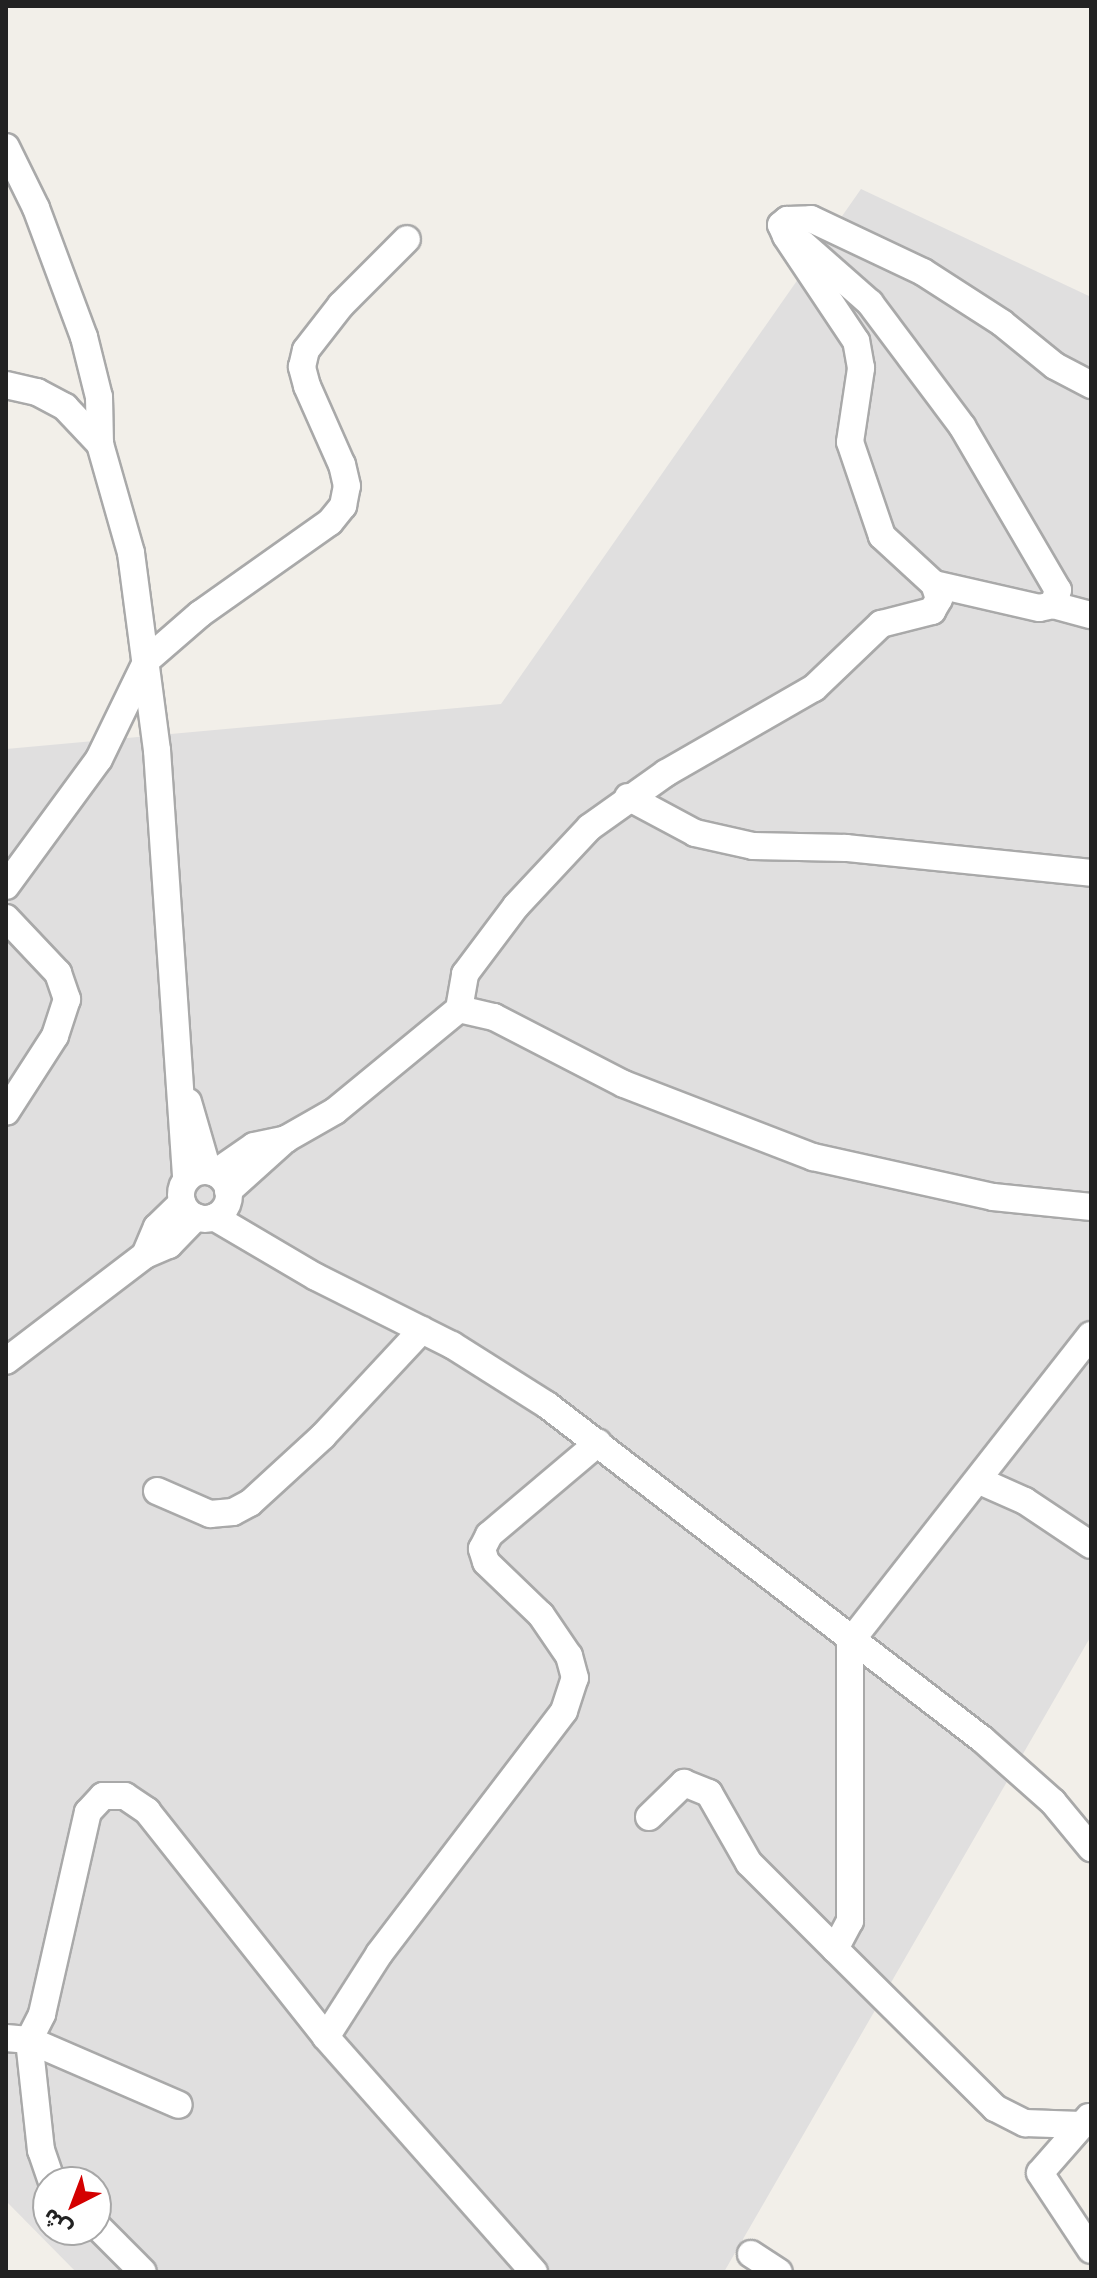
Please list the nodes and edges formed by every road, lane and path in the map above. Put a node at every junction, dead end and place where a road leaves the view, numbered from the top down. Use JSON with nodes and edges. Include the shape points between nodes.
{"nodes":[{"id":1,"x":6,"y":147,"type":"edge"},
{"id":2,"x":781,"y":225,"type":"junction"},
{"id":3,"x":407,"y":239,"type":"dead end"},
{"id":4,"x":6,"y":385,"type":"edge"},
{"id":5,"x":1091,"y":385,"type":"edge"},
{"id":6,"x":100,"y":444,"type":"junction"},
{"id":7,"x":934,"y":584,"type":"junction"},
{"id":8,"x":1053,"y":605,"type":"junction"},
{"id":9,"x":1091,"y":615,"type":"edge"},
{"id":10,"x":147,"y":660,"type":"junction"},
{"id":11,"x":628,"y":797,"type":"junction"},
{"id":12,"x":1091,"y":873,"type":"edge"},
{"id":13,"x":6,"y":886,"type":"edge"},
{"id":14,"x":6,"y":918,"type":"edge"},
{"id":15,"x":459,"y":1009,"type":"junction"},
{"id":16,"x":6,"y":1112,"type":"edge"},
{"id":17,"x":204,"y":1193,"type":"junction"},
{"id":18,"x":1091,"y":1207,"type":"edge"},
{"id":19,"x":422,"y":1330,"type":"junction"},
{"id":20,"x":1087,"y":1350,"type":"edge"},
{"id":21,"x":6,"y":1361,"type":"edge"},
{"id":22,"x":598,"y":1443,"type":"junction"},
{"id":23,"x":980,"y":1481,"type":"junction"},
{"id":24,"x":157,"y":1491,"type":"dead end"},
{"id":25,"x":1091,"y":1545,"type":"edge"},
{"id":26,"x":850,"y":1642,"type":"junction"},
{"id":27,"x":649,"y":1817,"type":"dead end"},
{"id":28,"x":1091,"y":1848,"type":"edge"},
{"id":29,"x":835,"y":1949,"type":"junction"},
{"id":30,"x":326,"y":2037,"type":"junction"},
{"id":31,"x":17,"y":2039,"type":"edge"},
{"id":32,"x":179,"y":2105,"type":"dead end"},
{"id":33,"x":1086,"y":2120,"type":"edge"},
{"id":34,"x":46,"y":2166,"type":"edge"},
{"id":35,"x":112,"y":2241,"type":"edge"},
{"id":36,"x":1091,"y":2250,"type":"edge"},
{"id":37,"x":751,"y":2254,"type":"dead end"},
{"id":38,"x":143,"y":2272,"type":"edge"},
{"id":39,"x":534,"y":2272,"type":"edge"},
{"id":40,"x":779,"y":2272,"type":"edge"}],
"edges":[{"from":1,"to":6,"type":"street","via":[[36,208],[84,337],[99,397]]},
{"from":2,"to":5,"type":"street","via":[[796,216],[811,219],[923,272],[1002,323],[1055,366]]},
{"from":2,"to":7,"type":"street","via":[[856,341],[861,368],[850,442],[882,536]]},
{"from":2,"to":8,"type":"street","via":[[870,303],[962,426],[1044,560],[1058,590]]},
{"from":3,"to":10,"type":"street","via":[[341,305],[306,350],[302,367],[307,386],[347,486],[343,506],[330,522],[200,614]]},
{"from":4,"to":6,"type":"street","via":[[37,392],[65,407]]},
{"from":6,"to":10,"type":"street","via":[[131,553]]},
{"from":7,"to":8,"type":"street","via":[[1039,608]]},
{"from":7,"to":11,"type":"street","via":[[939,599],[932,611],[881,624],[802,697]]},
{"from":8,"to":9,"type":"street"},
{"from":10,"to":13,"type":"street","via":[[99,759]]},
{"from":10,"to":17,"type":"street","via":[[183,1093],[197,1123]]},
{"from":11,"to":12,"type":"street","via":[[695,833],[753,846],[846,848]]},
{"from":11,"to":15,"type":"street","via":[[590,827],[516,906],[465,974]]},
{"from":14,"to":16,"type":"street","via":[[58,973],[67,999],[55,1036]]},
{"from":15,"to":17,"type":"street","via":[[335,1111]]},
{"from":15,"to":18,"type":"street","via":[[494,1017],[624,1084],[813,1157],[993,1197]]},
{"from":17,"to":19,"type":"street","via":[[305,1272]]},
{"from":17,"to":21,"type":"street","via":[[169,1245],[145,1255]]},
{"from":19,"to":22,"type":"street","via":[[504,1377]]},
{"from":19,"to":24,"type":"street","via":[[323,1436],[250,1503],[233,1512],[210,1514]]},
{"from":20,"to":23,"type":"street"},
{"from":22,"to":26,"type":"street"},
{"from":22,"to":30,"type":"street","via":[[489,1535],[482,1549],[486,1562],[541,1615],[569,1656],[575,1678],[564,1711],[387,1942]]},
{"from":23,"to":25,"type":"street","via":[[1025,1501]]},
{"from":23,"to":26,"type":"street"},
{"from":26,"to":28,"type":"street","via":[[982,1739],[1053,1802]]},
{"from":26,"to":29,"type":"street","via":[[850,1921]]},
{"from":27,"to":29,"type":"street","via":[[684,1783],[709,1793],[749,1863]]},
{"from":29,"to":33,"type":"street","via":[[995,2108],[1025,2123]]},
{"from":30,"to":31,"type":"street","via":[[147,1811],[125,1796],[103,1796],[88,1812],[42,2014]]},
{"from":30,"to":39,"type":"street"},
{"from":31,"to":32,"type":"street"},
{"from":31,"to":34,"type":"street"},
{"from":33,"to":36,"type":"street","via":[[1040,2173]]},
{"from":35,"to":38,"type":"street"},
{"from":37,"to":40,"type":"street"}]}
